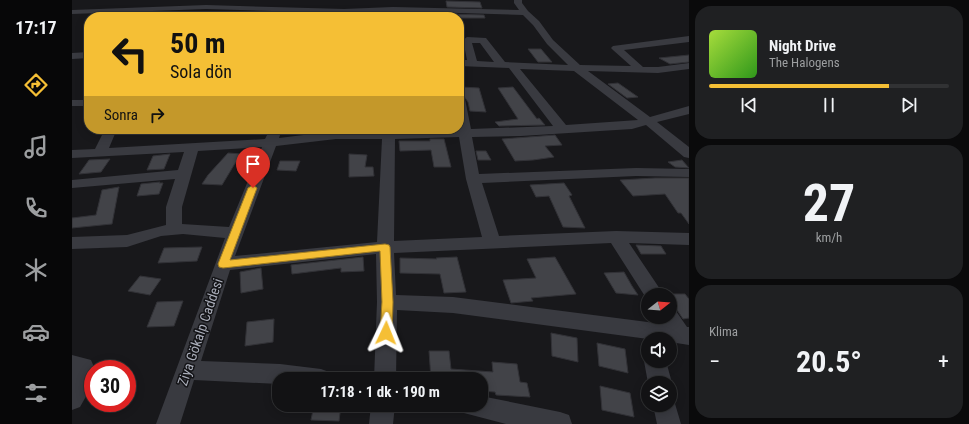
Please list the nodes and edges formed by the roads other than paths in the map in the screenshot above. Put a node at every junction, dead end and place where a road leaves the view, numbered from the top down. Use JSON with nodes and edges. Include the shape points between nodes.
{"nodes":[{"id":1,"x":204,"y":0,"type":"edge"},
{"id":2,"x":509,"y":0,"type":"edge"},
{"id":3,"x":518,"y":0,"type":"edge"},
{"id":4,"x":194,"y":7,"type":"junction"},
{"id":5,"x":344,"y":10,"type":"edge"},
{"id":6,"x":72,"y":12,"type":"edge"},
{"id":7,"x":190,"y":12,"type":"edge"},
{"id":8,"x":401,"y":12,"type":"edge"},
{"id":9,"x":464,"y":13,"type":"edge"},
{"id":10,"x":525,"y":13,"type":"junction"},
{"id":11,"x":689,"y":39,"type":"edge"},
{"id":12,"x":84,"y":56,"type":"edge"},
{"id":13,"x":74,"y":57,"type":"edge"},
{"id":14,"x":464,"y":63,"type":"edge"},
{"id":15,"x":473,"y":64,"type":"junction"},
{"id":16,"x":507,"y":65,"type":"junction"},
{"id":17,"x":689,"y":66,"type":"edge"},
{"id":18,"x":577,"y":68,"type":"junction"},
{"id":19,"x":640,"y":69,"type":"junction"},
{"id":20,"x":671,"y":69,"type":"junction"},
{"id":21,"x":689,"y":77,"type":"edge"},
{"id":22,"x":72,"y":103,"type":"edge"},
{"id":23,"x":84,"y":103,"type":"edge"},
{"id":24,"x":689,"y":110,"type":"edge"},
{"id":25,"x":648,"y":121,"type":"junction"},
{"id":26,"x":464,"y":123,"type":"edge"},
{"id":27,"x":562,"y":129,"type":"junction"},
{"id":28,"x":466,"y":132,"type":"junction"},
{"id":29,"x":109,"y":134,"type":"edge"},
{"id":30,"x":359,"y":134,"type":"edge"},
{"id":31,"x":382,"y":134,"type":"edge"},
{"id":32,"x":273,"y":136,"type":"edge"},
{"id":33,"x":192,"y":148,"type":"junction"},
{"id":34,"x":100,"y":152,"type":"junction"},
{"id":35,"x":72,"y":154,"type":"edge"},
{"id":36,"x":689,"y":154,"type":"edge"},
{"id":37,"x":689,"y":173,"type":"edge"},
{"id":38,"x":185,"y":174,"type":"junction"},
{"id":39,"x":473,"y":179,"type":"junction"},
{"id":40,"x":72,"y":184,"type":"edge"},
{"id":41,"x":174,"y":230,"type":"junction"},
{"id":42,"x":235,"y":233,"type":"junction"},
{"id":43,"x":616,"y":237,"type":"junction"},
{"id":44,"x":689,"y":239,"type":"edge"},
{"id":45,"x":492,"y":242,"type":"junction"},
{"id":46,"x":72,"y":243,"type":"edge"},
{"id":47,"x":385,"y":247,"type":"junction"},
{"id":48,"x":223,"y":264,"type":"junction"},
{"id":49,"x":649,"y":288,"type":"edge"},
{"id":50,"x":387,"y":302,"type":"junction"},
{"id":51,"x":675,"y":324,"type":"edge"},
{"id":52,"x":641,"y":333,"type":"edge"},
{"id":53,"x":685,"y":335,"type":"edge"},
{"id":54,"x":72,"y":364,"type":"edge"},
{"id":55,"x":188,"y":370,"type":"junction"},
{"id":56,"x":385,"y":372,"type":"edge"},
{"id":57,"x":272,"y":374,"type":"edge"},
{"id":58,"x":72,"y":399,"type":"edge"},
{"id":59,"x":488,"y":408,"type":"edge"},
{"id":60,"x":382,"y":412,"type":"edge"},
{"id":61,"x":666,"y":412,"type":"edge"},
{"id":62,"x":168,"y":424,"type":"edge"},
{"id":63,"x":381,"y":424,"type":"edge"},
{"id":64,"x":560,"y":424,"type":"edge"},
{"id":65,"x":669,"y":424,"type":"edge"}],
"edges":[{"from":1,"to":4,"type":"street"},
{"from":2,"to":3,"type":"street"},
{"from":3,"to":10,"type":"street"},
{"from":4,"to":5,"type":"street"},
{"from":4,"to":6,"type":"street"},
{"from":4,"to":7,"type":"street"},
{"from":5,"to":8,"type":"street","via":[[392,9]]},
{"from":9,"to":10,"type":"street"},
{"from":10,"to":18,"type":"street","via":[[553,46]]},
{"from":11,"to":19,"type":"street","via":[[616,48]]},
{"from":12,"to":13,"type":"street"},
{"from":14,"to":15,"type":"street"},
{"from":15,"to":16,"type":"street"},
{"from":15,"to":16,"type":"street","via":[[467,40],[483,40]]},
{"from":16,"to":18,"type":"street"},
{"from":16,"to":27,"type":"street"},
{"from":17,"to":20,"type":"street"},
{"from":18,"to":19,"type":"street"},
{"from":18,"to":25,"type":"street"},
{"from":19,"to":20,"type":"street"},
{"from":20,"to":21,"type":"street"},
{"from":22,"to":23,"type":"street"},
{"from":24,"to":25,"type":"street"},
{"from":25,"to":27,"type":"street","via":[[632,125]]},
{"from":25,"to":36,"type":"street"},
{"from":26,"to":28,"type":"street"},
{"from":27,"to":28,"type":"street"},
{"from":28,"to":39,"type":"street"},
{"from":29,"to":34,"type":"street"},
{"from":30,"to":32,"type":"street"},
{"from":31,"to":47,"type":"street"},
{"from":32,"to":33,"type":"street"},
{"from":32,"to":42,"type":"street","name":"Ziya Gökalp Caddesi"},
{"from":33,"to":34,"type":"street"},
{"from":33,"to":38,"type":"street"},
{"from":34,"to":35,"type":"street"},
{"from":37,"to":39,"type":"street"},
{"from":38,"to":40,"type":"street"},
{"from":38,"to":41,"type":"street","via":[[174,207]]},
{"from":39,"to":45,"type":"street"},
{"from":41,"to":42,"type":"street","via":[[183,228]]},
{"from":41,"to":46,"type":"street","via":[[160,231],[127,241]]},
{"from":42,"to":48,"type":"street","name":"Ziya Gökalp Caddesi"},
{"from":43,"to":44,"type":"street"},
{"from":43,"to":45,"type":"street"},
{"from":43,"to":49,"type":"street"},
{"from":45,"to":47,"type":"street"},
{"from":47,"to":48,"type":"street"},
{"from":47,"to":50,"type":"street"},
{"from":48,"to":55,"type":"street","name":"Ziya Gökalp Caddesi"},
{"from":50,"to":52,"type":"street","via":[[453,305]]},
{"from":50,"to":56,"type":"street"},
{"from":51,"to":53,"type":"street"},
{"from":54,"to":58,"type":"street","via":[[83,367],[77,391]]},
{"from":55,"to":57,"type":"street"},
{"from":55,"to":62,"type":"street","name":"Ziya Gökalp Caddesi"},
{"from":59,"to":64,"type":"street"},
{"from":60,"to":63,"type":"street"},
{"from":61,"to":65,"type":"street"}]}
